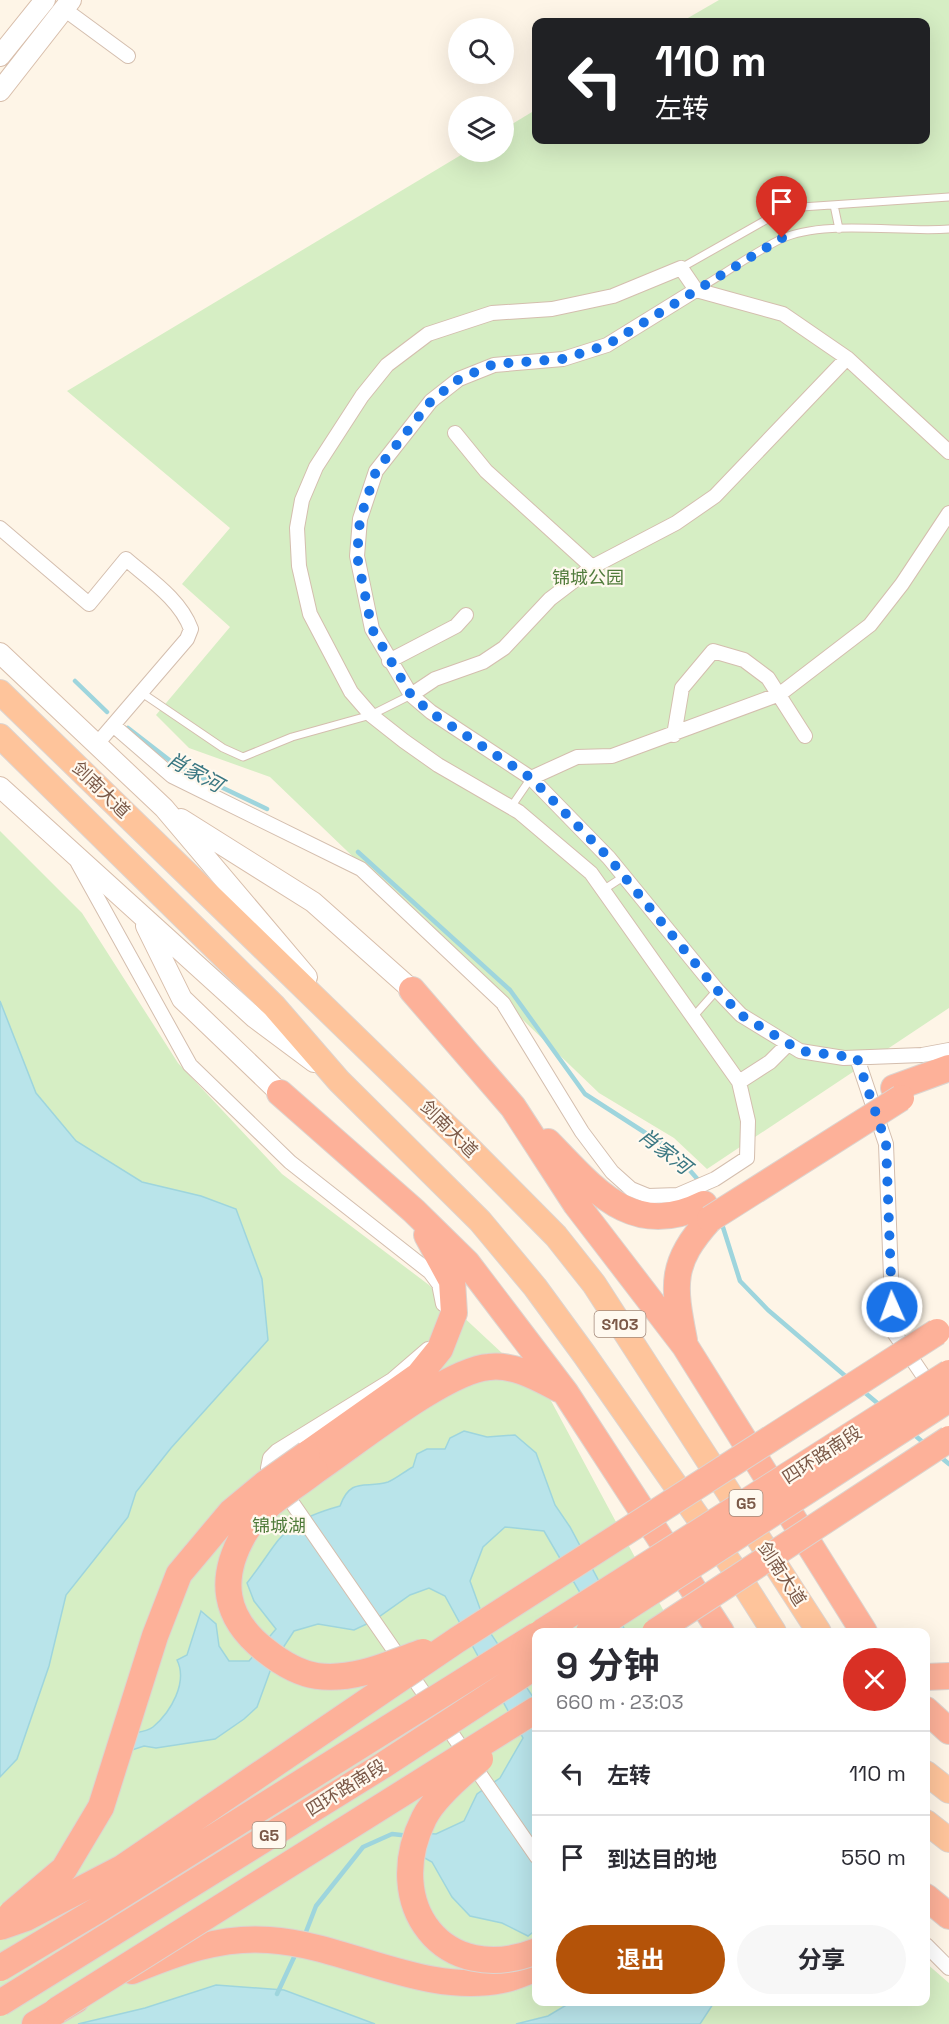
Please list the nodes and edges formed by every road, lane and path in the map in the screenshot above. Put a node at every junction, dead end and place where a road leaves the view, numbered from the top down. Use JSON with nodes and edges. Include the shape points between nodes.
{"nodes":[{"id":1,"x":45,"y":0,"type":"edge"},
{"id":2,"x":68,"y":4,"type":"edge"},
{"id":3,"x":0,"y":56,"type":"edge"},
{"id":4,"x":128,"y":56,"type":"dead end"},
{"id":5,"x":0,"y":91,"type":"edge"},
{"id":6,"x":949,"y":197,"type":"edge"},
{"id":7,"x":834,"y":205,"type":"junction"},
{"id":8,"x":839,"y":229,"type":"junction"},
{"id":9,"x":949,"y":229,"type":"edge"},
{"id":10,"x":681,"y":268,"type":"junction"},
{"id":11,"x":696,"y":290,"type":"junction"},
{"id":12,"x":848,"y":358,"type":"junction"},
{"id":13,"x":455,"y":434,"type":"dead end"},
{"id":14,"x":949,"y":452,"type":"edge"},
{"id":15,"x":949,"y":513,"type":"edge"},
{"id":16,"x":0,"y":528,"type":"edge"},
{"id":17,"x":592,"y":567,"type":"junction"},
{"id":18,"x":466,"y":615,"type":"dead end"},
{"id":19,"x":0,"y":653,"type":"edge"},
{"id":20,"x":389,"y":661,"type":"junction"},
{"id":21,"x":0,"y":692,"type":"edge"},
{"id":22,"x":142,"y":693,"type":"junction"},
{"id":23,"x":780,"y":694,"type":"junction"},
{"id":24,"x":411,"y":695,"type":"junction"},
{"id":25,"x":371,"y":715,"type":"junction"},
{"id":26,"x":113,"y":725,"type":"junction"},
{"id":27,"x":674,"y":735,"type":"junction"},
{"id":28,"x":0,"y":736,"type":"edge"},
{"id":29,"x":805,"y":736,"type":"dead end"},
{"id":30,"x":96,"y":745,"type":"junction"},
{"id":31,"x":531,"y":778,"type":"junction"},
{"id":32,"x":0,"y":787,"type":"edge"},
{"id":33,"x":511,"y":807,"type":"junction"},
{"id":34,"x":164,"y":808,"type":"junction"},
{"id":35,"x":74,"y":856,"type":"junction"},
{"id":36,"x":623,"y":876,"type":"junction"},
{"id":37,"x":603,"y":890,"type":"junction"},
{"id":38,"x":141,"y":915,"type":"junction"},
{"id":39,"x":412,"y":990,"type":"joint"},
{"id":40,"x":717,"y":990,"type":"junction"},
{"id":41,"x":693,"y":1017,"type":"junction"},
{"id":42,"x":787,"y":1045,"type":"junction"},
{"id":43,"x":949,"y":1050,"type":"edge"},
{"id":44,"x":373,"y":1054,"type":"junction"},
{"id":45,"x":857,"y":1058,"type":"junction"},
{"id":46,"x":949,"y":1068,"type":"edge"},
{"id":47,"x":339,"y":1081,"type":"junction"},
{"id":48,"x":739,"y":1082,"type":"junction"},
{"id":49,"x":949,"y":1086,"type":"edge"},
{"id":50,"x":280,"y":1093,"type":"joint"},
{"id":51,"x":898,"y":1093,"type":"junction"},
{"id":52,"x":513,"y":1107,"type":"junction"},
{"id":53,"x":705,"y":1198,"type":"junction"},
{"id":54,"x":414,"y":1211,"type":"junction"},
{"id":55,"x":945,"y":1327,"type":"edge"},
{"id":56,"x":685,"y":1346,"type":"junction"},
{"id":57,"x":949,"y":1373,"type":"edge"},
{"id":58,"x":565,"y":1392,"type":"junction"},
{"id":59,"x":949,"y":1399,"type":"edge"},
{"id":60,"x":949,"y":1413,"type":"edge"},
{"id":61,"x":949,"y":1439,"type":"edge"},
{"id":62,"x":311,"y":1463,"type":"junction"},
{"id":63,"x":548,"y":1628,"type":"edge"},
{"id":64,"x":595,"y":1628,"type":"edge"},
{"id":65,"x":661,"y":1628,"type":"edge"},
{"id":66,"x":718,"y":1628,"type":"edge"},
{"id":67,"x":771,"y":1628,"type":"edge"},
{"id":68,"x":816,"y":1628,"type":"edge"},
{"id":69,"x":861,"y":1628,"type":"edge"},
{"id":70,"x":532,"y":1638,"type":"edge"},
{"id":71,"x":457,"y":1640,"type":"junction"},
{"id":72,"x":532,"y":1668,"type":"edge"},
{"id":73,"x":949,"y":1676,"type":"edge"},
{"id":74,"x":930,"y":1677,"type":"edge"},
{"id":75,"x":532,"y":1713,"type":"edge"},
{"id":76,"x":532,"y":1714,"type":"edge"},
{"id":77,"x":930,"y":1714,"type":"edge"},
{"id":78,"x":949,"y":1731,"type":"edge"},
{"id":79,"x":930,"y":1776,"type":"edge"},
{"id":80,"x":949,"y":1791,"type":"edge"},
{"id":81,"x":930,"y":1825,"type":"edge"},
{"id":82,"x":949,"y":1840,"type":"edge"},
{"id":83,"x":532,"y":1850,"type":"edge"},
{"id":84,"x":930,"y":1900,"type":"edge"},
{"id":85,"x":949,"y":1916,"type":"edge"},
{"id":86,"x":0,"y":1925,"type":"edge"},
{"id":87,"x":930,"y":1949,"type":"edge"},
{"id":88,"x":532,"y":1953,"type":"edge"},
{"id":89,"x":0,"y":1968,"type":"edge"},
{"id":90,"x":949,"y":1968,"type":"edge"},
{"id":91,"x":532,"y":1970,"type":"edge"},
{"id":92,"x":0,"y":2003,"type":"edge"},
{"id":93,"x":57,"y":2010,"type":"junction"},
{"id":94,"x":34,"y":2024,"type":"edge"}],
"edges":[{"from":1,"to":3,"type":"main road"},
{"from":2,"to":4,"type":"street"},
{"from":2,"to":5,"type":"main road"},
{"from":6,"to":7,"type":"lane"},
{"from":7,"to":8,"type":"lane"},
{"from":7,"to":10,"type":"lane","via":[[787,208]]},
{"from":8,"to":9,"type":"lane"},
{"from":8,"to":11,"type":"lane","via":[[782,238]]},
{"from":10,"to":11,"type":"street"},
{"from":10,"to":25,"type":"street","via":[[613,296],[552,309],[492,313],[428,334],[387,365],[362,396],[316,467],[302,500],[297,528],[299,566],[310,614],[351,692]]},
{"from":11,"to":12,"type":"street","via":[[783,314]]},
{"from":11,"to":20,"type":"street","via":[[607,345],[563,359],[494,364],[459,379],[431,401],[376,471],[360,519],[357,556],[372,629]]},
{"from":12,"to":14,"type":"street"},
{"from":12,"to":17,"type":"street","via":[[715,496],[676,524]]},
{"from":13,"to":17,"type":"street","via":[[486,471]]},
{"from":15,"to":23,"type":"street","via":[[870,625]]},
{"from":16,"to":22,"type":"street","via":[[89,604],[126,559],[186,616],[191,629],[187,639]]},
{"from":17,"to":24,"type":"street","via":[[550,599],[504,648],[483,662],[435,679]]},
{"from":18,"to":20,"type":"street","via":[[456,626]]},
{"from":19,"to":30,"type":"main road"},
{"from":20,"to":24,"type":"street"},
{"from":21,"to":44,"type":"highway","name":"剑南大道"},
{"from":22,"to":25,"type":"lane","via":[[191,728],[243,757],[292,737]]},
{"from":22,"to":26,"type":"street"},
{"from":23,"to":27,"type":"street"},
{"from":23,"to":27,"type":"street","via":[[768,678],[744,660],[714,651],[682,688]]},
{"from":23,"to":29,"type":"street"},
{"from":24,"to":25,"type":"lane"},
{"from":24,"to":31,"type":"street","via":[[430,712]]},
{"from":25,"to":33,"type":"street","via":[[438,765]]},
{"from":26,"to":30,"type":"street"},
{"from":26,"to":53,"type":"street","via":[[172,776],[361,869],[503,1003],[582,1132],[612,1173],[631,1189],[648,1196]]},
{"from":27,"to":31,"type":"street","via":[[612,756],[577,757]]},
{"from":28,"to":47,"type":"highway","name":"剑南大道","via":[[274,1006]]},
{"from":30,"to":34,"type":"main road"},
{"from":31,"to":33,"type":"lane"},
{"from":31,"to":36,"type":"street"},
{"from":32,"to":35,"type":"main road"},
{"from":33,"to":37,"type":"street","via":[[591,873]]},
{"from":34,"to":39,"type":"main road","via":[[313,902]]},
{"from":34,"to":44,"type":"main road"},
{"from":35,"to":38,"type":"main road"},
{"from":35,"to":83,"type":"street","via":[[190,1065],[290,1162],[405,1251],[439,1284],[444,1311],[440,1331],[430,1347],[392,1380],[277,1451],[268,1468]]},
{"from":36,"to":37,"type":"lane"},
{"from":36,"to":40,"type":"street"},
{"from":37,"to":41,"type":"street"},
{"from":38,"to":47,"type":"main road","via":[[255,1018]]},
{"from":38,"to":50,"type":"main road","via":[[182,999]]},
{"from":39,"to":52,"type":"highway"},
{"from":40,"to":41,"type":"lane"},
{"from":40,"to":42,"type":"street","via":[[741,1015]]},
{"from":41,"to":48,"type":"street"},
{"from":42,"to":45,"type":"street","via":[[801,1051]]},
{"from":42,"to":48,"type":"street","via":[[770,1062]]},
{"from":43,"to":45,"type":"street"},
{"from":44,"to":68,"type":"highway","name":"剑南大道","number":"S103","via":[[556,1236],[594,1284]]},
{"from":45,"to":60,"type":"street","via":[[886,1143],[893,1331]]},
{"from":46,"to":51,"type":"highway"},
{"from":47,"to":67,"type":"highway","name":"剑南大道","number":"S103","via":[[480,1221],[535,1287]]},
{"from":48,"to":53,"type":"street","via":[[748,1121],[747,1158]]},
{"from":49,"to":51,"type":"highway"},
{"from":50,"to":54,"type":"highway"},
{"from":51,"to":53,"type":"highway","bridge":true},
{"from":52,"to":53,"type":"highway","via":[[616,1206],[657,1217],[689,1212]]},
{"from":52,"to":56,"type":"highway","via":[[576,1204]]},
{"from":53,"to":56,"type":"highway","via":[[693,1237],[681,1259],[675,1291]]},
{"from":54,"to":58,"type":"highway","via":[[467,1263]]},
{"from":54,"to":62,"type":"highway","via":[[452,1281],[454,1313],[441,1349],[419,1375]]},
{"from":55,"to":71,"type":"highway","bridge":true},
{"from":56,"to":69,"type":"highway"},
{"from":57,"to":63,"type":"highway","name":"四环路南段","number":"G5","bridge":true},
{"from":58,"to":62,"type":"highway","via":[[528,1373],[489,1367],[446,1381]]},
{"from":58,"to":66,"type":"highway"},
{"from":59,"to":64,"type":"highway","name":"四环路南段","number":"G5","bridge":true},
{"from":61,"to":65,"type":"highway","bridge":true},
{"from":62,"to":71,"type":"highway","bridge":true,"via":[[244,1533],[230,1564],[228,1596],[237,1623],[284,1665],[318,1676],[364,1673]]},
{"from":62,"to":86,"type":"highway","bridge":true,"via":[[231,1512],[179,1574],[155,1636],[101,1807],[64,1869]]},
{"from":70,"to":89,"type":"highway","name":"四环路南段","number":"G5","bridge":true},
{"from":71,"to":86,"type":"highway","bridge":true,"via":[[122,1868],[26,1918]]},
{"from":72,"to":92,"type":"highway","name":"四环路南段","number":"G5","bridge":true},
{"from":73,"to":74,"type":"highway"},
{"from":75,"to":93,"type":"highway","bridge":true},
{"from":76,"to":88,"type":"highway","bridge":true,"via":[[459,1776],[424,1817],[409,1885],[421,1923],[444,1946],[477,1959]]},
{"from":77,"to":78,"type":"highway"},
{"from":79,"to":80,"type":"highway"},
{"from":81,"to":82,"type":"highway"},
{"from":84,"to":85,"type":"highway"},
{"from":87,"to":90,"type":"street"},
{"from":91,"to":93,"type":"highway","bridge":true,"via":[[502,1980],[458,1982],[417,1976],[300,1943],[238,1939],[178,1953],[133,1970]]},
{"from":93,"to":94,"type":"highway"}]}
